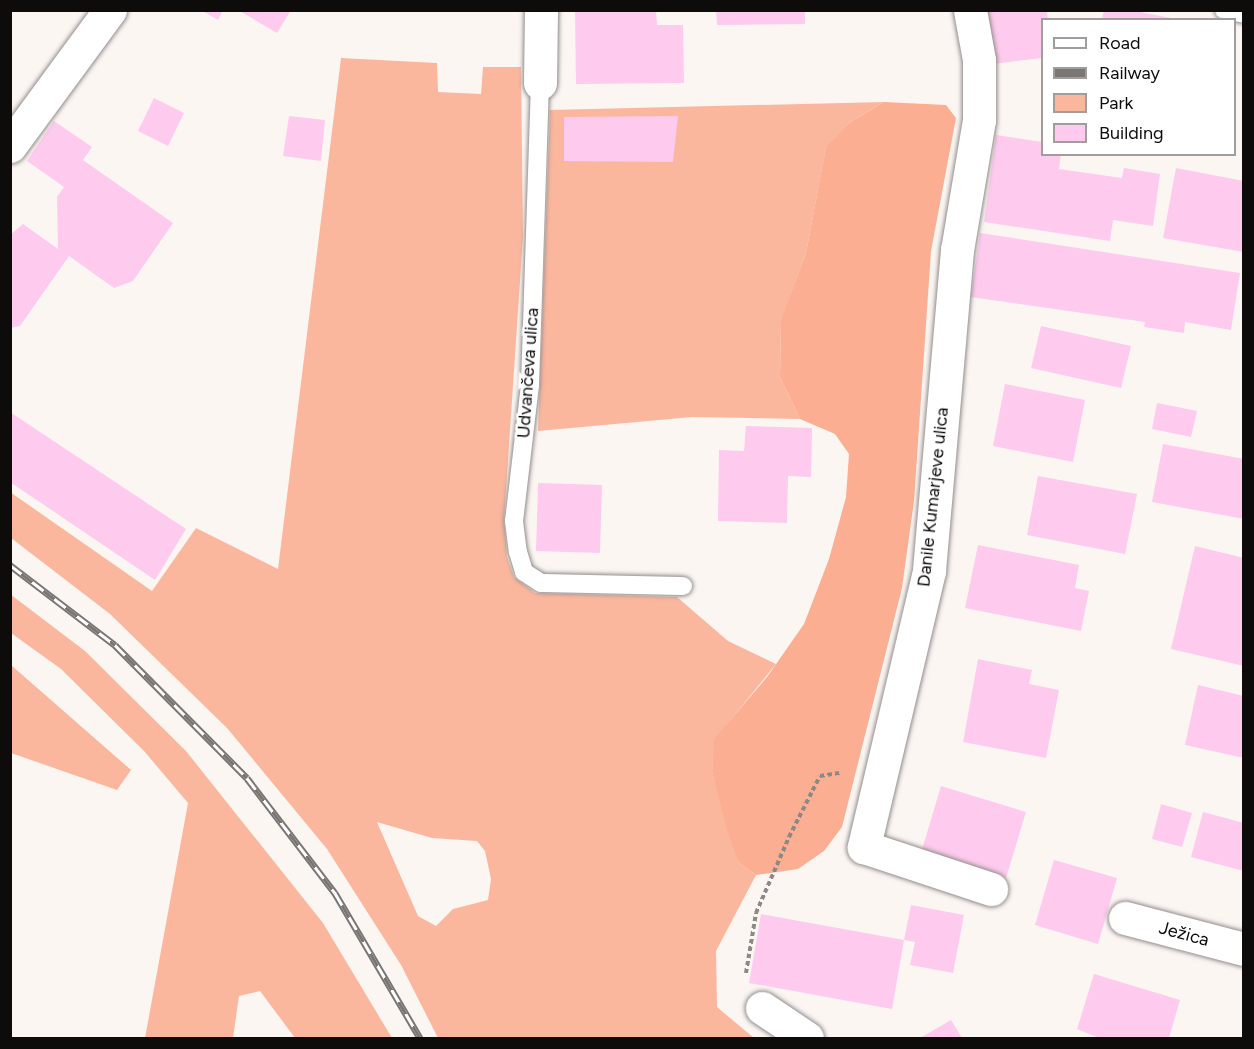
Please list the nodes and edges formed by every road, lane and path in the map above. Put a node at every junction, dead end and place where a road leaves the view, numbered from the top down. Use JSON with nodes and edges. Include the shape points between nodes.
{"nodes":[{"id":1,"x":110,"y":10,"type":"edge"},
{"id":2,"x":541,"y":10,"type":"edge"},
{"id":3,"x":970,"y":10,"type":"edge"},
{"id":4,"x":1224,"y":10,"type":"edge"},
{"id":5,"x":1244,"y":14,"type":"edge"},
{"id":6,"x":540,"y":83,"type":"joint"},
{"id":7,"x":10,"y":146,"type":"edge"},
{"id":8,"x":683,"y":586,"type":"dead end"},
{"id":9,"x":882,"y":767,"type":"junction"},
{"id":10,"x":991,"y":890,"type":"dead end"},
{"id":11,"x":1125,"y":918,"type":"dead end"},
{"id":12,"x":1244,"y":949,"type":"edge"},
{"id":13,"x":762,"y":1008,"type":"joint"},
{"id":14,"x":807,"y":1038,"type":"edge"}],
"edges":[{"from":1,"to":7,"type":"street"},
{"from":2,"to":6,"type":"street","name":"Udvančeva ulica"},
{"from":3,"to":9,"type":"street","name":"Danile Kumarjeve ulica","via":[[979,60],[979,120],[957,250],[929,571]]},
{"from":4,"to":5,"type":"lane"},
{"from":6,"to":8,"type":"lane","name":"Udvančeva ulica","via":[[530,385],[514,521],[518,552],[524,572],[541,583]]},
{"from":9,"to":10,"type":"street","name":"Danile Kumarjeve ulica","via":[[864,847]]},
{"from":9,"to":13,"type":"path","via":[[819,776],[756,913],[742,993]]},
{"from":11,"to":12,"type":"street","name":"Ježica"},
{"from":13,"to":14,"type":"street"}]}
